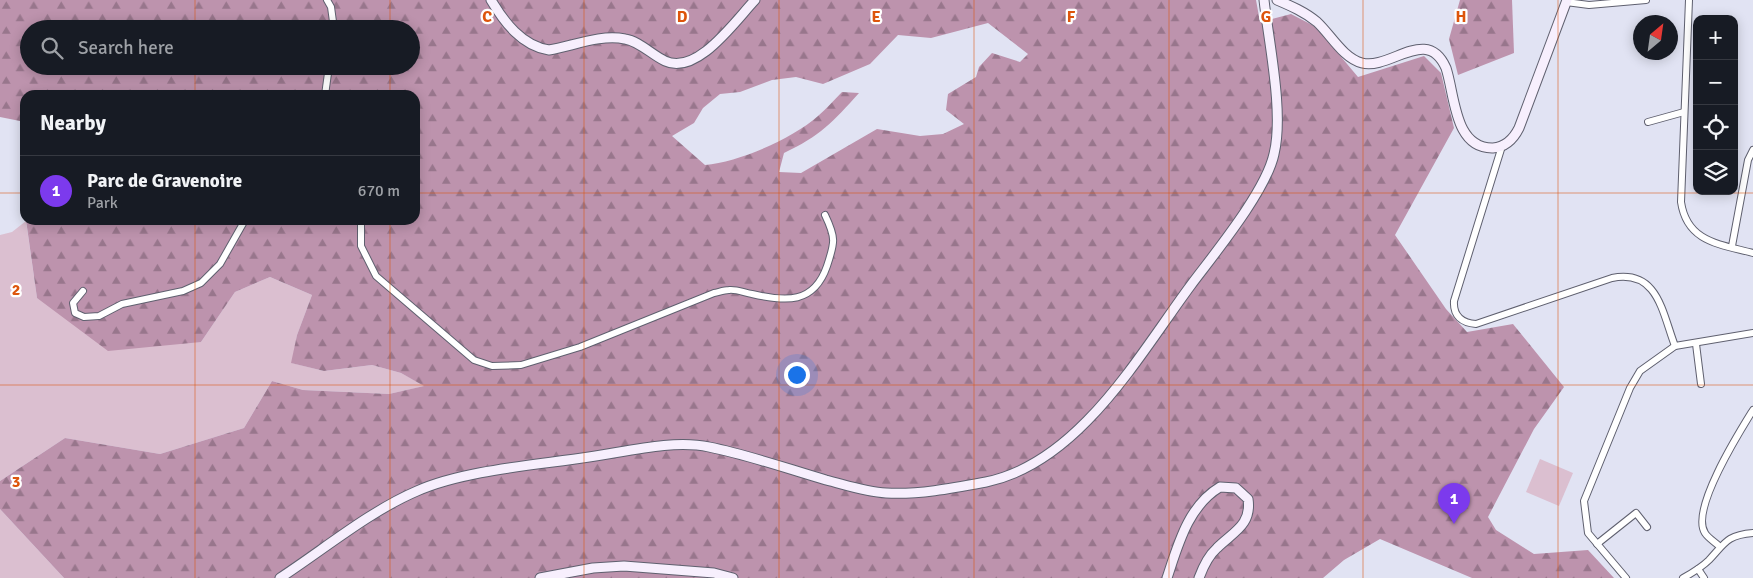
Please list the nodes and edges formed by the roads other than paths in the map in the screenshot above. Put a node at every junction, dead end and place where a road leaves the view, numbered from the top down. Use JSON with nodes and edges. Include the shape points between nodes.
{"nodes":[{"id":1,"x":327,"y":0,"type":"edge"},
{"id":2,"x":491,"y":0,"type":"edge"},
{"id":3,"x":755,"y":0,"type":"edge"},
{"id":4,"x":1264,"y":0,"type":"edge"},
{"id":5,"x":1277,"y":0,"type":"edge"},
{"id":6,"x":1646,"y":0,"type":"edge"},
{"id":7,"x":1689,"y":0,"type":"edge"},
{"id":8,"x":1566,"y":1,"type":"edge"},
{"id":9,"x":333,"y":20,"type":"edge"},
{"id":10,"x":328,"y":75,"type":"edge"},
{"id":11,"x":326,"y":90,"type":"edge"},
{"id":12,"x":1684,"y":112,"type":"junction"},
{"id":13,"x":1648,"y":122,"type":"dead end"},
{"id":14,"x":1502,"y":146,"type":"junction"},
{"id":15,"x":1753,"y":150,"type":"edge"},
{"id":16,"x":825,"y":215,"type":"dead end"},
{"id":17,"x":242,"y":225,"type":"edge"},
{"id":18,"x":360,"y":225,"type":"edge"},
{"id":19,"x":1732,"y":246,"type":"junction"},
{"id":20,"x":1753,"y":253,"type":"edge"},
{"id":21,"x":83,"y":291,"type":"dead end"},
{"id":22,"x":1753,"y":333,"type":"edge"},
{"id":23,"x":1696,"y":344,"type":"junction"},
{"id":24,"x":1676,"y":346,"type":"junction"},
{"id":25,"x":1701,"y":384,"type":"dead end"},
{"id":26,"x":1753,"y":410,"type":"edge"},
{"id":27,"x":1647,"y":527,"type":"dead end"},
{"id":28,"x":1753,"y":534,"type":"edge"},
{"id":29,"x":1597,"y":544,"type":"junction"},
{"id":30,"x":1719,"y":546,"type":"junction"},
{"id":31,"x":1698,"y":569,"type":"junction"},
{"id":32,"x":280,"y":578,"type":"edge"},
{"id":33,"x":540,"y":578,"type":"edge"},
{"id":34,"x":734,"y":578,"type":"edge"},
{"id":35,"x":1167,"y":578,"type":"edge"},
{"id":36,"x":1199,"y":578,"type":"edge"},
{"id":37,"x":1626,"y":578,"type":"edge"},
{"id":38,"x":1683,"y":578,"type":"edge"},
{"id":39,"x":1704,"y":578,"type":"edge"}],
"edges":[{"from":1,"to":9,"type":"street"},
{"from":2,"to":3,"type":"street","via":[[520,37],[541,49],[624,38],[665,61],[678,64],[691,62],[706,52]]},
{"from":4,"to":32,"type":"street","via":[[1278,128],[1269,171],[1204,268],[1111,394],[1081,426],[1028,467],[979,483],[886,493],[848,486],[707,446],[679,444],[443,481],[389,505]]},
{"from":5,"to":14,"type":"street","via":[[1312,18],[1357,61],[1378,64],[1416,49],[1435,54],[1446,68],[1465,134],[1480,146]]},
{"from":6,"to":8,"type":"street","via":[[1589,5]]},
{"from":7,"to":12,"type":"street"},
{"from":8,"to":14,"type":"street","via":[[1519,128]]},
{"from":10,"to":11,"type":"street"},
{"from":12,"to":13,"type":"street"},
{"from":12,"to":19,"type":"street","via":[[1681,202],[1684,217],[1694,232],[1708,242]]},
{"from":14,"to":24,"type":"street","via":[[1454,301],[1458,317],[1465,323],[1476,324],[1612,278],[1630,276],[1647,282],[1654,292]]},
{"from":15,"to":19,"type":"street","via":[[1748,160]]},
{"from":16,"to":18,"type":"street","via":[[834,233],[834,243],[822,278],[806,296],[788,299],[731,290],[714,293],[580,347],[521,365],[492,366],[474,360],[376,276],[362,246]]},
{"from":17,"to":21,"type":"street","via":[[220,264],[201,283],[182,291],[122,304],[99,316],[84,317],[75,313],[73,303]]},
{"from":19,"to":20,"type":"street"},
{"from":22,"to":23,"type":"street"},
{"from":23,"to":24,"type":"street"},
{"from":23,"to":25,"type":"street"},
{"from":24,"to":29,"type":"street","via":[[1640,371],[1591,483],[1584,501],[1585,517],[1588,533]]},
{"from":26,"to":30,"type":"street","via":[[1711,486],[1705,505],[1702,524],[1705,533]]},
{"from":27,"to":29,"type":"street","via":[[1636,513]]},
{"from":28,"to":30,"type":"street","via":[[1732,537]]},
{"from":29,"to":37,"type":"street"},
{"from":30,"to":31,"type":"street"},
{"from":31,"to":38,"type":"street"},
{"from":31,"to":39,"type":"street"},
{"from":33,"to":34,"type":"street","via":[[624,566],[714,573]]},
{"from":35,"to":36,"type":"street","via":[[1181,536],[1202,502],[1220,487],[1236,488],[1248,498],[1249,514],[1245,522],[1210,556]]}]}
